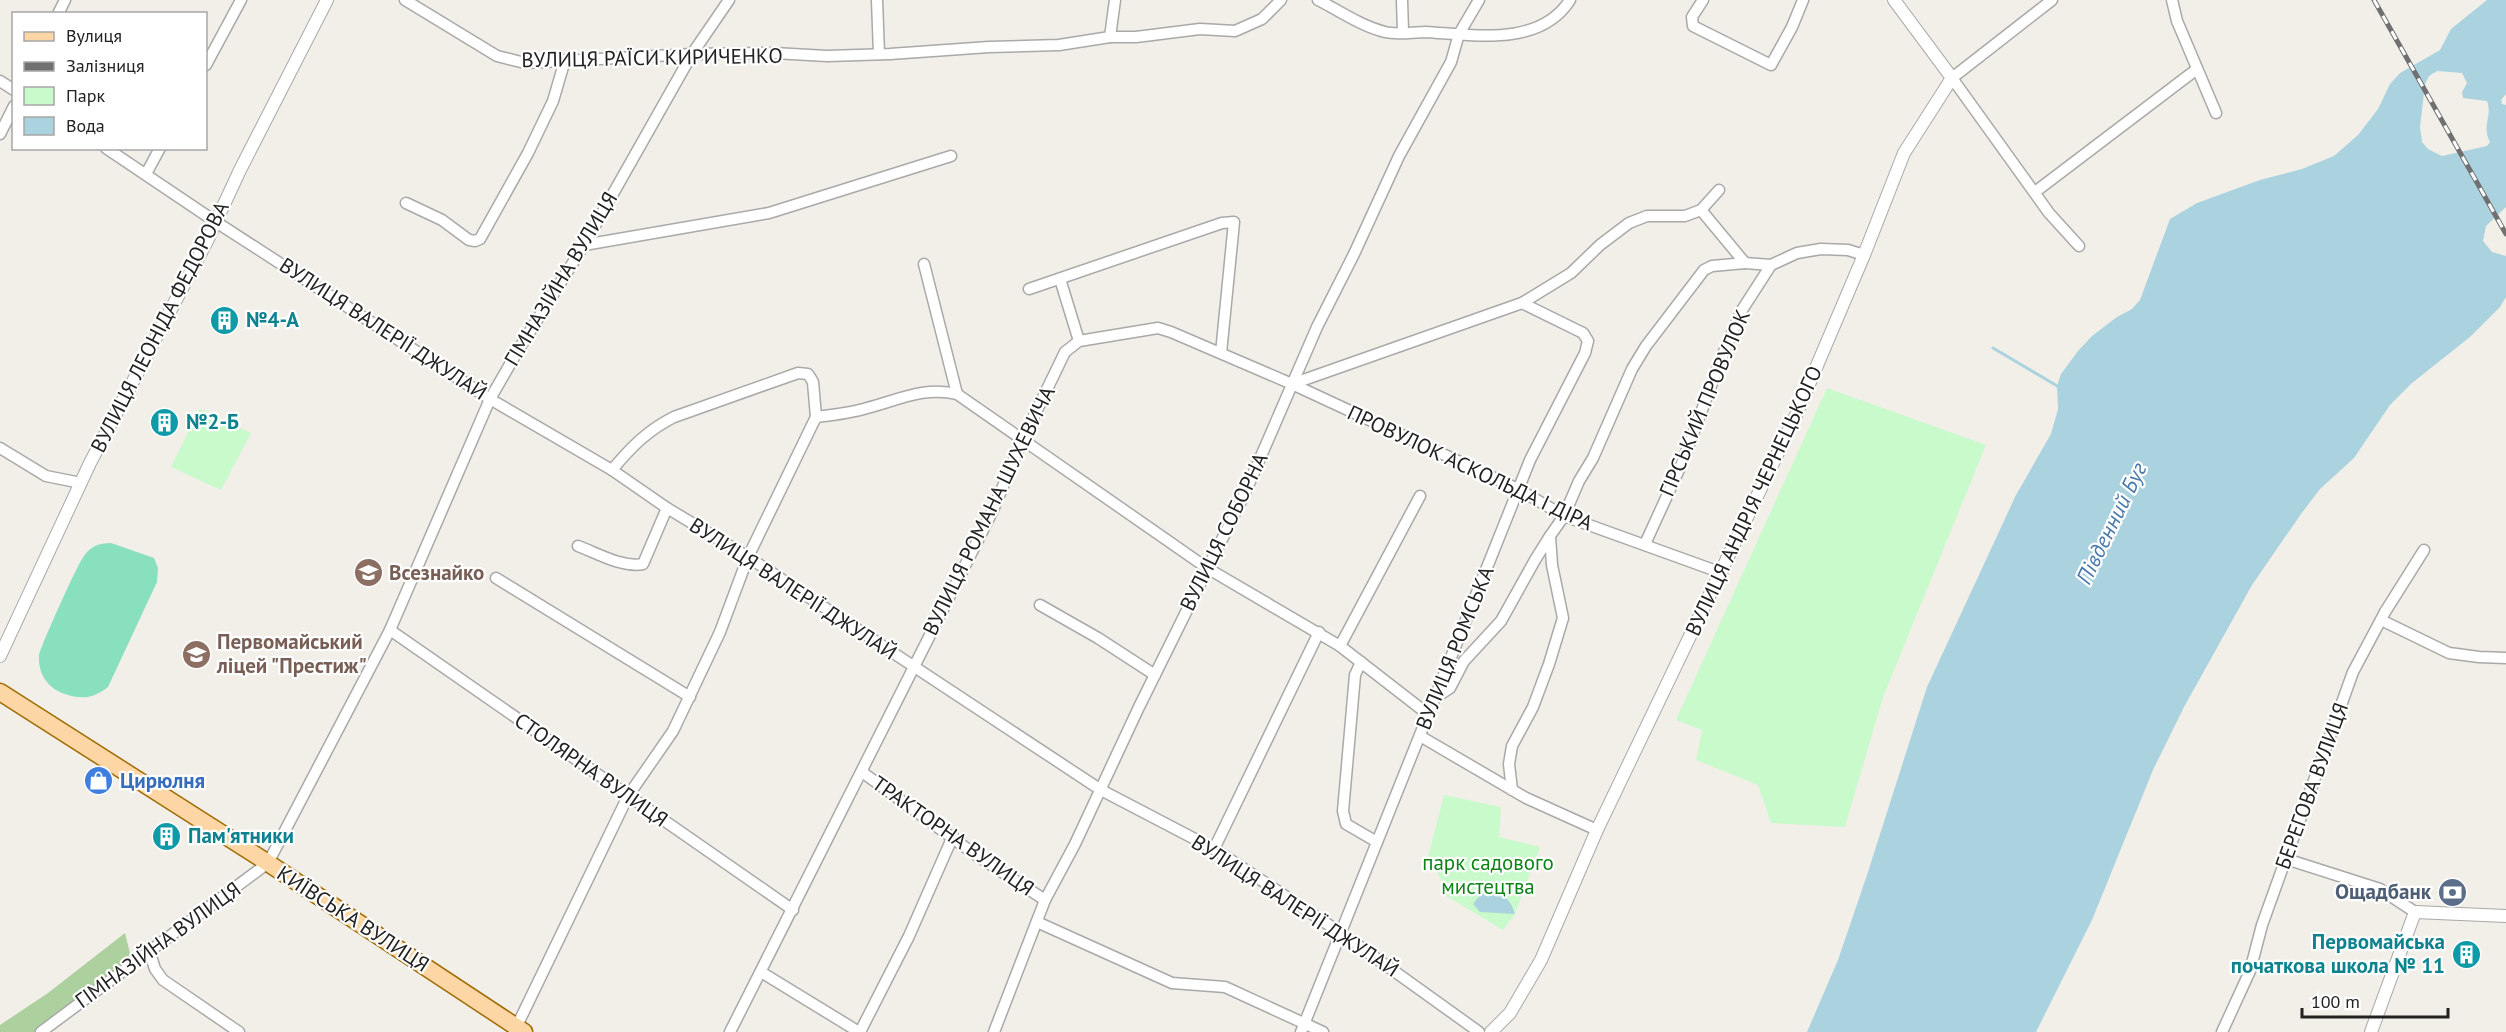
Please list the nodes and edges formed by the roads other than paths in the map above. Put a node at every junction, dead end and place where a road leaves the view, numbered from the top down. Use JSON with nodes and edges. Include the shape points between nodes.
{"nodes":[{"id":1,"x":241,"y":0,"type":"edge"},
{"id":2,"x":327,"y":0,"type":"edge"},
{"id":3,"x":405,"y":0,"type":"edge"},
{"id":4,"x":729,"y":0,"type":"edge"},
{"id":5,"x":877,"y":0,"type":"edge"},
{"id":6,"x":1115,"y":0,"type":"edge"},
{"id":7,"x":1281,"y":0,"type":"edge"},
{"id":8,"x":1318,"y":0,"type":"edge"},
{"id":9,"x":1402,"y":0,"type":"edge"},
{"id":10,"x":1479,"y":0,"type":"edge"},
{"id":11,"x":1570,"y":0,"type":"edge"},
{"id":12,"x":1703,"y":0,"type":"edge"},
{"id":13,"x":1803,"y":0,"type":"edge"},
{"id":14,"x":1894,"y":0,"type":"edge"},
{"id":15,"x":2052,"y":0,"type":"edge"},
{"id":16,"x":2172,"y":0,"type":"edge"},
{"id":17,"x":1404,"y":32,"type":"junction"},
{"id":18,"x":1459,"y":34,"type":"junction"},
{"id":19,"x":1110,"y":38,"type":"junction"},
{"id":20,"x":692,"y":54,"type":"junction"},
{"id":21,"x":879,"y":54,"type":"junction"},
{"id":22,"x":565,"y":60,"type":"junction"},
{"id":23,"x":207,"y":63,"type":"edge"},
{"id":24,"x":2197,"y":69,"type":"junction"},
{"id":25,"x":1952,"y":78,"type":"junction"},
{"id":26,"x":12,"y":110,"type":"edge"},
{"id":27,"x":2216,"y":113,"type":"dead end"},
{"id":28,"x":0,"y":134,"type":"edge"},
{"id":29,"x":109,"y":150,"type":"edge"},
{"id":30,"x":159,"y":150,"type":"edge"},
{"id":31,"x":951,"y":156,"type":"dead end"},
{"id":32,"x":147,"y":174,"type":"junction"},
{"id":33,"x":1719,"y":190,"type":"dead end"},
{"id":34,"x":2035,"y":192,"type":"junction"},
{"id":35,"x":406,"y":203,"type":"dead end"},
{"id":36,"x":1701,"y":210,"type":"junction"},
{"id":37,"x":216,"y":222,"type":"junction"},
{"id":38,"x":584,"y":245,"type":"junction"},
{"id":39,"x":2079,"y":246,"type":"dead end"},
{"id":40,"x":1864,"y":255,"type":"junction"},
{"id":41,"x":1745,"y":263,"type":"junction"},
{"id":42,"x":924,"y":264,"type":"dead end"},
{"id":43,"x":1771,"y":266,"type":"junction"},
{"id":44,"x":1060,"y":279,"type":"junction"},
{"id":45,"x":1029,"y":289,"type":"dead end"},
{"id":46,"x":1522,"y":303,"type":"junction"},
{"id":47,"x":1079,"y":341,"type":"junction"},
{"id":48,"x":1221,"y":353,"type":"junction"},
{"id":49,"x":1292,"y":384,"type":"junction"},
{"id":50,"x":957,"y":394,"type":"junction"},
{"id":51,"x":490,"y":399,"type":"junction"},
{"id":52,"x":816,"y":417,"type":"junction"},
{"id":53,"x":1023,"y":439,"type":"junction"},
{"id":54,"x":0,"y":448,"type":"edge"},
{"id":55,"x":612,"y":470,"type":"junction"},
{"id":56,"x":81,"y":483,"type":"junction"},
{"id":57,"x":1518,"y":489,"type":"junction"},
{"id":58,"x":1420,"y":496,"type":"dead end"},
{"id":59,"x":667,"y":508,"type":"junction"},
{"id":60,"x":1564,"y":516,"type":"junction"},
{"id":61,"x":1550,"y":536,"type":"junction"},
{"id":62,"x":1645,"y":544,"type":"junction"},
{"id":63,"x":578,"y":546,"type":"dead end"},
{"id":64,"x":2424,"y":550,"type":"dead end"},
{"id":65,"x":748,"y":557,"type":"junction"},
{"id":66,"x":1207,"y":568,"type":"junction"},
{"id":67,"x":1722,"y":573,"type":"junction"},
{"id":68,"x":496,"y":578,"type":"dead end"},
{"id":69,"x":1040,"y":605,"type":"dead end"},
{"id":70,"x":2381,"y":620,"type":"junction"},
{"id":71,"x":390,"y":630,"type":"junction"},
{"id":72,"x":1319,"y":632,"type":"junction"},
{"id":73,"x":1340,"y":646,"type":"junction"},
{"id":74,"x":0,"y":656,"type":"edge"},
{"id":75,"x":2506,"y":658,"type":"edge"},
{"id":76,"x":1361,"y":662,"type":"junction"},
{"id":77,"x":914,"y":667,"type":"junction"},
{"id":78,"x":1155,"y":675,"type":"junction"},
{"id":79,"x":0,"y":692,"type":"edge"},
{"id":80,"x":690,"y":697,"type":"junction"},
{"id":81,"x":1434,"y":699,"type":"junction"},
{"id":82,"x":1429,"y":715,"type":"junction"},
{"id":83,"x":1420,"y":736,"type":"junction"},
{"id":84,"x":862,"y":772,"type":"junction"},
{"id":85,"x":1101,"y":790,"type":"junction"},
{"id":86,"x":1512,"y":790,"type":"junction"},
{"id":87,"x":628,"y":796,"type":"junction"},
{"id":88,"x":1598,"y":830,"type":"junction"},
{"id":89,"x":953,"y":836,"type":"junction"},
{"id":90,"x":1377,"y":842,"type":"junction"},
{"id":91,"x":1214,"y":849,"type":"junction"},
{"id":92,"x":2286,"y":859,"type":"junction"},
{"id":93,"x":268,"y":863,"type":"junction"},
{"id":94,"x":1045,"y":900,"type":"junction"},
{"id":95,"x":793,"y":910,"type":"junction"},
{"id":96,"x":2415,"y":912,"type":"junction"},
{"id":97,"x":2506,"y":916,"type":"edge"},
{"id":98,"x":1037,"y":922,"type":"junction"},
{"id":99,"x":1341,"y":933,"type":"junction"},
{"id":100,"x":150,"y":953,"type":"junction"},
{"id":101,"x":761,"y":972,"type":"junction"},
{"id":102,"x":1302,"y":1028,"type":"edge"},
{"id":103,"x":518,"y":1030,"type":"edge"},
{"id":104,"x":41,"y":1032,"type":"edge"},
{"id":105,"x":239,"y":1032,"type":"edge"},
{"id":106,"x":730,"y":1032,"type":"edge"},
{"id":107,"x":859,"y":1032,"type":"edge"},
{"id":108,"x":994,"y":1032,"type":"edge"},
{"id":109,"x":1323,"y":1032,"type":"edge"},
{"id":110,"x":1479,"y":1032,"type":"edge"},
{"id":111,"x":1491,"y":1032,"type":"edge"},
{"id":112,"x":2222,"y":1032,"type":"edge"},
{"id":113,"x":2371,"y":1032,"type":"edge"}],
"edges":[{"from":1,"to":23,"type":"street"},
{"from":2,"to":37,"type":"street","name":"ВУЛИЦЯ ЛЕОНІДА ФЕДОРОВА"},
{"from":3,"to":22,"type":"street","name":"ВУЛИЦЯ РАЇСИ КИРИЧЕНКО","via":[[497,56],[525,63]]},
{"from":4,"to":20,"type":"street","name":"ГІМНАЗІЙНА ВУЛИЦЯ"},
{"from":5,"to":21,"type":"street"},
{"from":6,"to":19,"type":"street"},
{"from":7,"to":19,"type":"street","name":"ВУЛИЦЯ РАЇСИ КИРИЧЕНКО","via":[[1262,19],[1235,31],[1200,29]]},
{"from":8,"to":17,"type":"street","via":[[1370,27],[1388,33]]},
{"from":9,"to":17,"type":"street"},
{"from":10,"to":18,"type":"street","name":"ВУЛИЦЯ СОБОРНА"},
{"from":11,"to":18,"type":"street","via":[[1547,25],[1533,30]]},
{"from":12,"to":13,"type":"street","via":[[1692,16],[1693,26],[1771,65]]},
{"from":14,"to":25,"type":"street"},
{"from":15,"to":25,"type":"street","name":"ВУЛИЦЯ АНДРІЯ ЧЕРНЕЦЬКОГО"},
{"from":16,"to":24,"type":"street"},
{"from":17,"to":18,"type":"street"},
{"from":18,"to":49,"type":"street","name":"ВУЛИЦЯ СОБОРНА","via":[[1451,62],[1399,156]]},
{"from":19,"to":21,"type":"street","name":"ВУЛИЦЯ РАЇСИ КИРИЧЕНКО","via":[[1059,45]]},
{"from":20,"to":21,"type":"street","name":"ВУЛИЦЯ РАЇСИ КИРИЧЕНКО"},
{"from":20,"to":22,"type":"street","name":"ВУЛИЦЯ РАЇСИ КИРИЧЕНКО"},
{"from":20,"to":38,"type":"street","name":"ГІМНАЗІЙНА ВУЛИЦЯ"},
{"from":22,"to":35,"type":"street","via":[[554,101],[480,240],[469,240],[442,220]]},
{"from":24,"to":27,"type":"street"},
{"from":24,"to":34,"type":"street"},
{"from":25,"to":34,"type":"street"},
{"from":25,"to":40,"type":"street","name":"ВУЛИЦЯ АНДРІЯ ЧЕРНЕЦЬКОГО","via":[[1904,153]]},
{"from":26,"to":28,"type":"street"},
{"from":29,"to":32,"type":"street","name":"ВУЛИЦЯ ВАЛЕРІЇ ДЖУЛАЙ"},
{"from":30,"to":32,"type":"street"},
{"from":31,"to":38,"type":"street","via":[[769,213]]},
{"from":32,"to":37,"type":"street","name":"ВУЛИЦЯ ВАЛЕРІЇ ДЖУЛАЙ"},
{"from":33,"to":36,"type":"street"},
{"from":34,"to":39,"type":"street"},
{"from":36,"to":41,"type":"street"},
{"from":36,"to":46,"type":"street","via":[[1685,216],[1647,216],[1629,223],[1571,273]]},
{"from":37,"to":51,"type":"street","name":"ВУЛИЦЯ ВАЛЕРІЇ ДЖУЛАЙ"},
{"from":37,"to":56,"type":"street","name":"ВУЛИЦЯ ЛЕОНІДА ФЕДОРОВА"},
{"from":38,"to":51,"type":"street","name":"ГІМНАЗІЙНА ВУЛИЦЯ"},
{"from":40,"to":43,"type":"street","via":[[1821,249],[1797,253]]},
{"from":40,"to":67,"type":"street","name":"ВУЛИЦЯ АНДРІЯ ЧЕРНЕЦЬКОГО","via":[[1796,415]]},
{"from":41,"to":43,"type":"street"},
{"from":41,"to":60,"type":"street","via":[[1704,270],[1646,346]]},
{"from":42,"to":50,"type":"street"},
{"from":43,"to":62,"type":"street","name":"ГІРСЬКИЙ ПРОВУЛОК","via":[[1742,310],[1682,463]]},
{"from":44,"to":45,"type":"street"},
{"from":44,"to":47,"type":"street"},
{"from":44,"to":48,"type":"street","via":[[1234,222]]},
{"from":46,"to":49,"type":"street"},
{"from":46,"to":57,"type":"street","name":"ВУЛИЦЯ РОМСЬКА","via":[[1583,333],[1588,341]]},
{"from":47,"to":48,"type":"street","via":[[1158,328]]},
{"from":47,"to":53,"type":"street","name":"ВУЛИЦЯ РОМАНА ШУХЕВИЧА","via":[[1065,352]]},
{"from":48,"to":49,"type":"street","name":"ПРОВУЛОК АСКОЛЬДА І ДІРА"},
{"from":49,"to":57,"type":"street","name":"ПРОВУЛОК АСКОЛЬДА І ДІРА"},
{"from":49,"to":66,"type":"street","name":"ВУЛИЦЯ СОБОРНА","via":[[1245,493]]},
{"from":50,"to":52,"type":"street","via":[[922,391],[865,409]]},
{"from":50,"to":53,"type":"street"},
{"from":51,"to":55,"type":"street","name":"ВУЛИЦЯ ВАЛЕРІЇ ДЖУЛАЙ"},
{"from":51,"to":71,"type":"street","name":"ГІМНАЗІЙНА ВУЛИЦЯ"},
{"from":52,"to":55,"type":"street","via":[[813,382],[808,374],[798,373],[655,426]]},
{"from":52,"to":65,"type":"street"},
{"from":53,"to":66,"type":"street"},
{"from":53,"to":77,"type":"street","name":"ВУЛИЦЯ РОМАНА ШУХЕВИЧА","via":[[993,510]]},
{"from":54,"to":56,"type":"street","via":[[46,477]]},
{"from":55,"to":59,"type":"street","name":"ВУЛИЦЯ ВАЛЕРІЇ ДЖУЛАЙ"},
{"from":56,"to":74,"type":"street","name":"ВУЛИЦЯ ЛЕОНІДА ФЕДОРОВА"},
{"from":57,"to":60,"type":"street","name":"ПРОВУЛОК АСКОЛЬДА І ДІРА"},
{"from":57,"to":81,"type":"street","name":"ВУЛИЦЯ РОМСЬКА"},
{"from":58,"to":73,"type":"street"},
{"from":59,"to":63,"type":"street","via":[[642,564],[620,561]]},
{"from":59,"to":65,"type":"street","name":"ВУЛИЦЯ ВАЛЕРІЇ ДЖУЛАЙ"},
{"from":60,"to":61,"type":"street"},
{"from":60,"to":62,"type":"street","name":"ПРОВУЛОК АСКОЛЬДА І ДІРА"},
{"from":61,"to":81,"type":"street","via":[[1501,621],[1464,661],[1450,688]]},
{"from":61,"to":86,"type":"street","via":[[1563,618],[1533,707],[1512,746]]},
{"from":62,"to":67,"type":"street","name":"ПРОВУЛОК АСКОЛЬДА І ДІРА"},
{"from":64,"to":70,"type":"street","name":"БЕРЕГОВА ВУЛИЦЯ"},
{"from":65,"to":77,"type":"street","name":"ВУЛИЦЯ ВАЛЕРІЇ ДЖУЛАЙ"},
{"from":65,"to":80,"type":"street"},
{"from":66,"to":72,"type":"street"},
{"from":66,"to":78,"type":"street","name":"ВУЛИЦЯ СОБОРНА"},
{"from":67,"to":88,"type":"street","name":"ВУЛИЦЯ АНДРІЯ ЧЕРНЕЦЬКОГО"},
{"from":68,"to":80,"type":"street"},
{"from":69,"to":78,"type":"street"},
{"from":70,"to":75,"type":"street","via":[[2449,653]]},
{"from":70,"to":92,"type":"street","name":"БЕРЕГОВА ВУЛИЦЯ","via":[[2353,672]]},
{"from":71,"to":87,"type":"street","name":"СТОЛЯРНА ВУЛИЦЯ"},
{"from":71,"to":93,"type":"street","name":"ГІМНАЗІЙНА ВУЛИЦЯ"},
{"from":72,"to":73,"type":"street"},
{"from":72,"to":91,"type":"street"},
{"from":73,"to":76,"type":"street"},
{"from":76,"to":82,"type":"street"},
{"from":76,"to":90,"type":"street","via":[[1355,675],[1343,811],[1346,824]]},
{"from":77,"to":84,"type":"street","name":"ВУЛИЦЯ РОМАНА ШУХЕВИЧА"},
{"from":77,"to":85,"type":"street","name":"ВУЛИЦЯ ВАЛЕРІЇ ДЖУЛАЙ"},
{"from":78,"to":85,"type":"street","name":"ВУЛИЦЯ СОБОРНА"},
{"from":79,"to":93,"type":"main road","name":"КИЇВСЬКА ВУЛИЦЯ"},
{"from":80,"to":87,"type":"street","via":[[674,731]]},
{"from":81,"to":82,"type":"street","name":"ВУЛИЦЯ РОМСЬКА"},
{"from":82,"to":83,"type":"street","name":"ВУЛИЦЯ РОМСЬКА"},
{"from":83,"to":86,"type":"street"},
{"from":83,"to":90,"type":"street","name":"ВУЛИЦЯ РОМСЬКА"},
{"from":84,"to":89,"type":"street","name":"ТРАКТОРНА ВУЛИЦЯ"},
{"from":84,"to":95,"type":"street","name":"ВУЛИЦЯ РОМАНА ШУХЕВИЧА"},
{"from":85,"to":91,"type":"street","name":"ВУЛИЦЯ ВАЛЕРІЇ ДЖУЛАЙ"},
{"from":85,"to":94,"type":"street","name":"ВУЛИЦЯ СОБОРНА"},
{"from":86,"to":88,"type":"street"},
{"from":87,"to":95,"type":"street","name":"СТОЛЯРНА ВУЛИЦЯ"},
{"from":87,"to":103,"type":"street"},
{"from":88,"to":111,"type":"street","name":"ВУЛИЦЯ АНДРІЯ ЧЕРНЕЦЬКОГО","via":[[1541,960],[1510,1013]]},
{"from":89,"to":94,"type":"street","name":"ТРАКТОРНА ВУЛИЦЯ"},
{"from":89,"to":107,"type":"street","via":[[909,936]]},
{"from":90,"to":99,"type":"street","name":"ВУЛИЦЯ РОМСЬКА"},
{"from":91,"to":99,"type":"street","name":"ВУЛИЦЯ ВАЛЕРІЇ ДЖУЛАЙ"},
{"from":92,"to":96,"type":"street","via":[[2380,890]]},
{"from":92,"to":112,"type":"street","name":"БЕРЕГОВА ВУЛИЦЯ","via":[[2250,970]]},
{"from":93,"to":100,"type":"street","name":"ГІМНАЗІЙНА ВУЛИЦЯ"},
{"from":93,"to":103,"type":"main road","name":"КИЇВСЬКА ВУЛИЦЯ"},
{"from":94,"to":98,"type":"street","name":"ВУЛИЦЯ СОБОРНА"},
{"from":95,"to":101,"type":"street","name":"ВУЛИЦЯ РОМАНА ШУХЕВИЧА"},
{"from":96,"to":97,"type":"street"},
{"from":96,"to":113,"type":"street"},
{"from":98,"to":102,"type":"street","name":"ТРАКТОРНА ВУЛИЦЯ","via":[[1172,983],[1225,987]]},
{"from":98,"to":108,"type":"street","name":"ВУЛИЦЯ СОБОРНА"},
{"from":99,"to":102,"type":"street","name":"ВУЛИЦЯ РОМСЬКА"},
{"from":99,"to":110,"type":"street","name":"ВУЛИЦЯ ВАЛЕРІЇ ДЖУЛАЙ"},
{"from":100,"to":104,"type":"street","name":"ГІМНАЗІЙНА ВУЛИЦЯ"},
{"from":100,"to":105,"type":"street","via":[[163,980]]},
{"from":101,"to":106,"type":"street","name":"ВУЛИЦЯ РОМАНА ШУХЕВИЧА"},
{"from":101,"to":107,"type":"street"},
{"from":102,"to":109,"type":"street","name":"ТРАКТОРНА ВУЛИЦЯ"}]}
